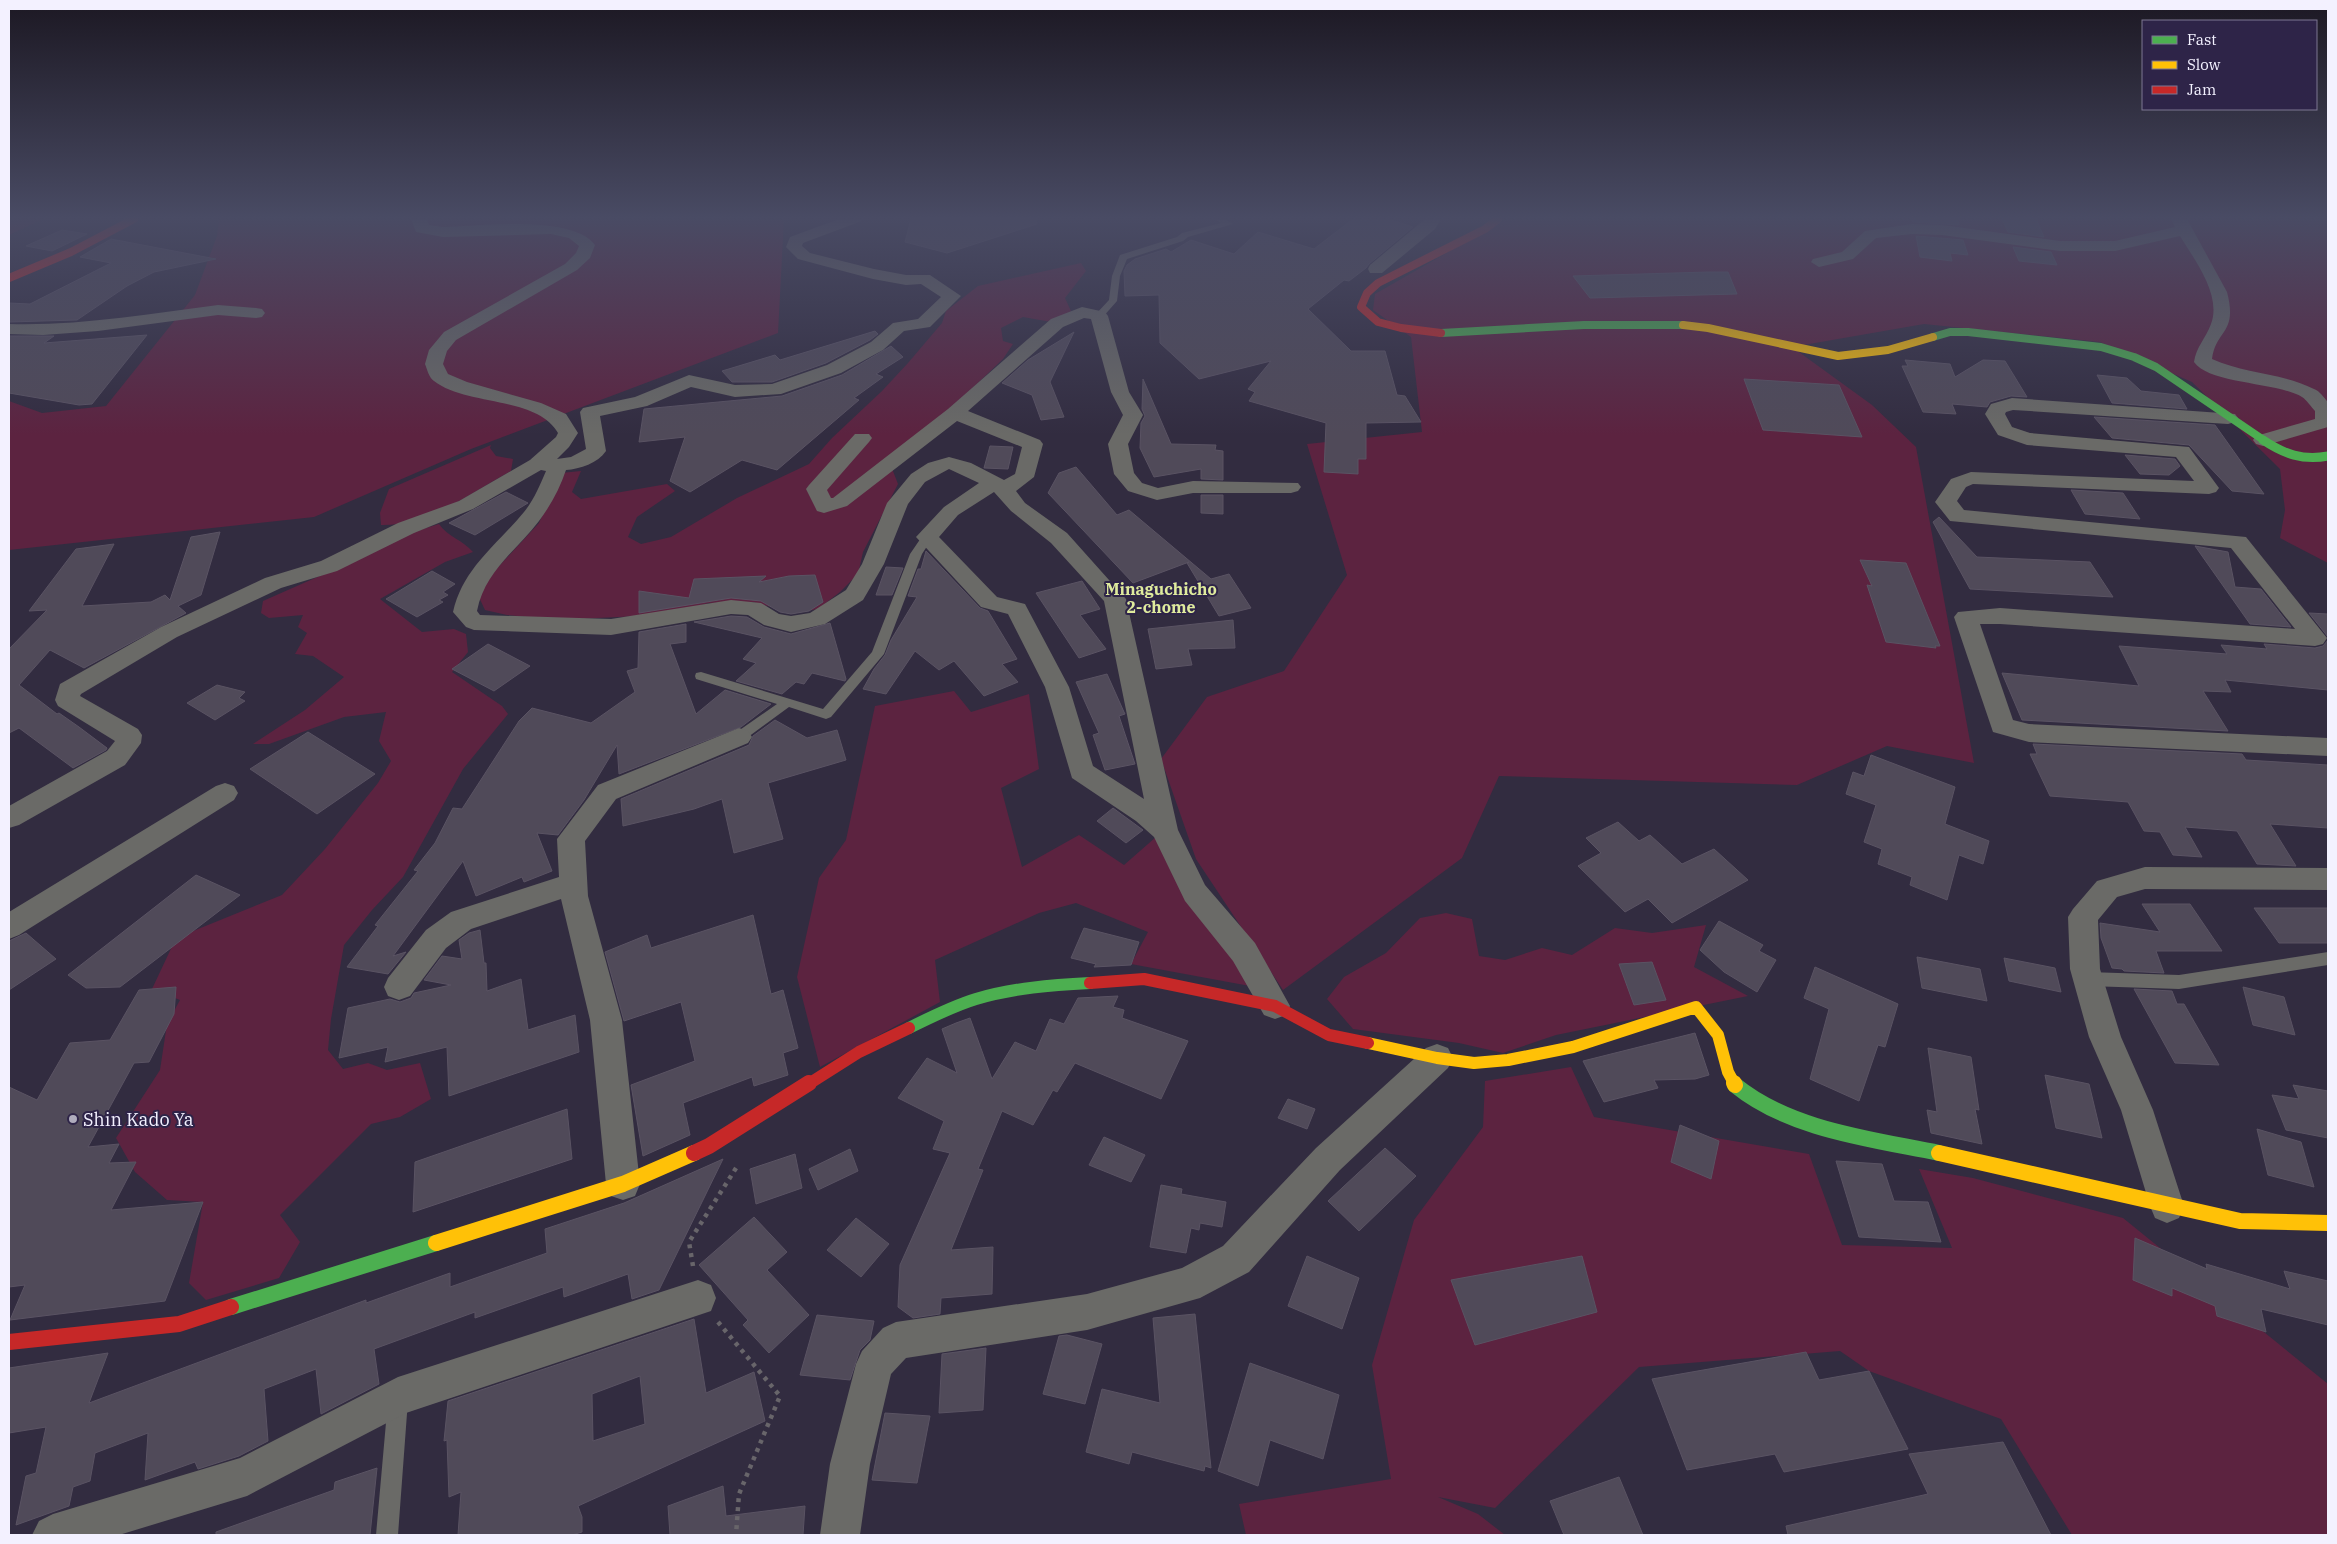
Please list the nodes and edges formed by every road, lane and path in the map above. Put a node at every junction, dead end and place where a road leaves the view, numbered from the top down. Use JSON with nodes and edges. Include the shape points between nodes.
{"nodes":[{"id":1,"x":529,"y":291,"type":"edge"},
{"id":2,"x":944,"y":291,"type":"edge"},
{"id":3,"x":1114,"y":291,"type":"edge"},
{"id":4,"x":1369,"y":291,"type":"edge"},
{"id":5,"x":2217,"y":291,"type":"edge"},
{"id":6,"x":256,"y":312,"type":"dead end"},
{"id":7,"x":1100,"y":316,"type":"junction"},
{"id":8,"x":9,"y":329,"type":"edge"},
{"id":9,"x":955,"y":413,"type":"junction"},
{"id":10,"x":2228,"y":418,"type":"junction"},
{"id":11,"x":862,"y":438,"type":"dead end"},
{"id":12,"x":2262,"y":440,"type":"junction"},
{"id":13,"x":2328,"y":456,"type":"edge"},
{"id":14,"x":548,"y":465,"type":"junction"},
{"id":15,"x":999,"y":486,"type":"junction"},
{"id":16,"x":1291,"y":487,"type":"dead end"},
{"id":17,"x":927,"y":537,"type":"junction"},
{"id":18,"x":701,"y":676,"type":"dead end"},
{"id":19,"x":788,"y":702,"type":"junction"},
{"id":20,"x":740,"y":738,"type":"joint"},
{"id":21,"x":2328,"y":747,"type":"edge"},
{"id":22,"x":225,"y":793,"type":"dead end"},
{"id":23,"x":9,"y":818,"type":"edge"},
{"id":24,"x":1164,"y":830,"type":"junction"},
{"id":25,"x":2328,"y":878,"type":"edge"},
{"id":26,"x":573,"y":884,"type":"junction"},
{"id":27,"x":9,"y":927,"type":"edge"},
{"id":28,"x":2328,"y":958,"type":"edge"},
{"id":29,"x":2088,"y":979,"type":"junction"},
{"id":30,"x":399,"y":987,"type":"dead end"},
{"id":31,"x":1275,"y":1006,"type":"junction"},
{"id":32,"x":1437,"y":1058,"type":"junction"},
{"id":33,"x":755,"y":1117,"type":"junction"},
{"id":34,"x":623,"y":1184,"type":"junction"},
{"id":35,"x":2167,"y":1206,"type":"junction"},
{"id":36,"x":2328,"y":1223,"type":"edge"},
{"id":37,"x":698,"y":1298,"type":"junction"},
{"id":38,"x":9,"y":1342,"type":"edge"},
{"id":39,"x":398,"y":1396,"type":"junction"},
{"id":40,"x":53,"y":1535,"type":"edge"},
{"id":41,"x":387,"y":1535,"type":"edge"},
{"id":42,"x":736,"y":1535,"type":"edge"},
{"id":43,"x":840,"y":1535,"type":"edge"}],
"edges":[{"from":1,"to":14,"type":"street","via":[[450,336],[438,350],[434,364],[440,377],[460,386],[534,407],[559,418],[568,433]]},
{"from":2,"to":14,"type":"street","via":[[952,296],[924,323],[899,327],[877,346],[834,369],[774,390],[735,391],[688,381],[640,402],[590,412],[596,452],[576,463]]},
{"from":3,"to":7,"type":"lane","via":[[1113,302]]},
{"from":4,"to":10,"type":"street","via":[[1362,307],[1378,322],[1441,333],[1584,325],[1681,325],[1838,356],[1888,350],[1950,332],[2101,347],[2156,367]]},
{"from":5,"to":12,"type":"street","via":[[2222,318],[2203,352],[2203,362],[2225,372],[2281,384],[2309,394],[2325,410],[2326,422]]},
{"from":6,"to":8,"type":"street","via":[[218,310],[98,326]]},
{"from":7,"to":9,"type":"street","via":[[1082,312],[1057,322]]},
{"from":7,"to":16,"type":"street","via":[[1120,392],[1133,415],[1118,444],[1124,474],[1135,487],[1157,494],[1193,487]]},
{"from":9,"to":11,"type":"street","via":[[840,502],[824,507],[816,489]]},
{"from":9,"to":15,"type":"street","via":[[1033,444],[1024,477]]},
{"from":10,"to":12,"type":"street"},
{"from":10,"to":21,"type":"street","via":[[2012,404],[1998,408],[1995,414],[2005,431],[2027,439],[2182,451],[2209,488],[1971,478],[1958,483],[1946,502],[1958,516],[2238,542],[2315,638],[2000,616],[1966,617],[1971,635],[2002,726],[2029,734]]},
{"from":12,"to":13,"type":"street","via":[[2282,453],[2298,457]]},
{"from":14,"to":15,"type":"street","via":[[549,491],[528,521],[478,574],[467,594],[465,612],[474,622],[611,627],[731,607],[753,608],[772,620],[791,624],[817,619],[855,595],[873,564],[898,504],[918,478],[949,463],[964,467]]},
{"from":14,"to":23,"type":"street","via":[[466,505],[406,528],[330,566],[273,583],[169,632],[69,690],[67,700],[129,735],[128,743],[116,758]]},
{"from":15,"to":17,"type":"street","via":[[951,511]]},
{"from":15,"to":24,"type":"street","via":[[1018,507],[1059,538],[1116,599]]},
{"from":17,"to":19,"type":"lane","via":[[916,554],[878,654],[826,714]]},
{"from":17,"to":24,"type":"street","via":[[989,602],[1016,609],[1057,687],[1081,771],[1146,814]]},
{"from":18,"to":19,"type":"lane"},
{"from":19,"to":20,"type":"lane"},
{"from":20,"to":26,"type":"street","via":[[607,792],[571,839]]},
{"from":22,"to":27,"type":"street"},
{"from":24,"to":31,"type":"street","via":[[1195,893],[1244,952]]},
{"from":25,"to":29,"type":"street","via":[[2145,878],[2107,888],[2083,917]]},
{"from":26,"to":30,"type":"street","via":[[461,920],[436,939]]},
{"from":26,"to":34,"type":"street","via":[[606,1020]]},
{"from":28,"to":29,"type":"lane","via":[[2180,982]]},
{"from":29,"to":35,"type":"street","via":[[2105,1037],[2137,1110]]},
{"from":31,"to":32,"type":"street","via":[[1329,1035]]},
{"from":31,"to":33,"type":"street","via":[[1144,979],[1051,985],[986,996],[944,1011],[859,1052]]},
{"from":32,"to":35,"type":"street","via":[[1474,1063],[1508,1060],[1573,1046],[1696,1007],[1712,1023],[1729,1079],[1744,1096],[1767,1108],[1829,1128]]},
{"from":32,"to":43,"type":"street","via":[[1328,1159],[1236,1259],[1187,1285],[1087,1312],[896,1341],[875,1364],[850,1464]]},
{"from":33,"to":34,"type":"street","via":[[708,1146]]},
{"from":33,"to":37,"type":"path","via":[[736,1169],[689,1242]]},
{"from":34,"to":38,"type":"street","via":[[179,1324]]},
{"from":35,"to":36,"type":"street","via":[[2240,1221]]},
{"from":37,"to":39,"type":"street"},
{"from":37,"to":42,"type":"path","via":[[780,1396],[739,1494]]},
{"from":39,"to":40,"type":"street","via":[[246,1476]]},
{"from":39,"to":41,"type":"lane"}]}
